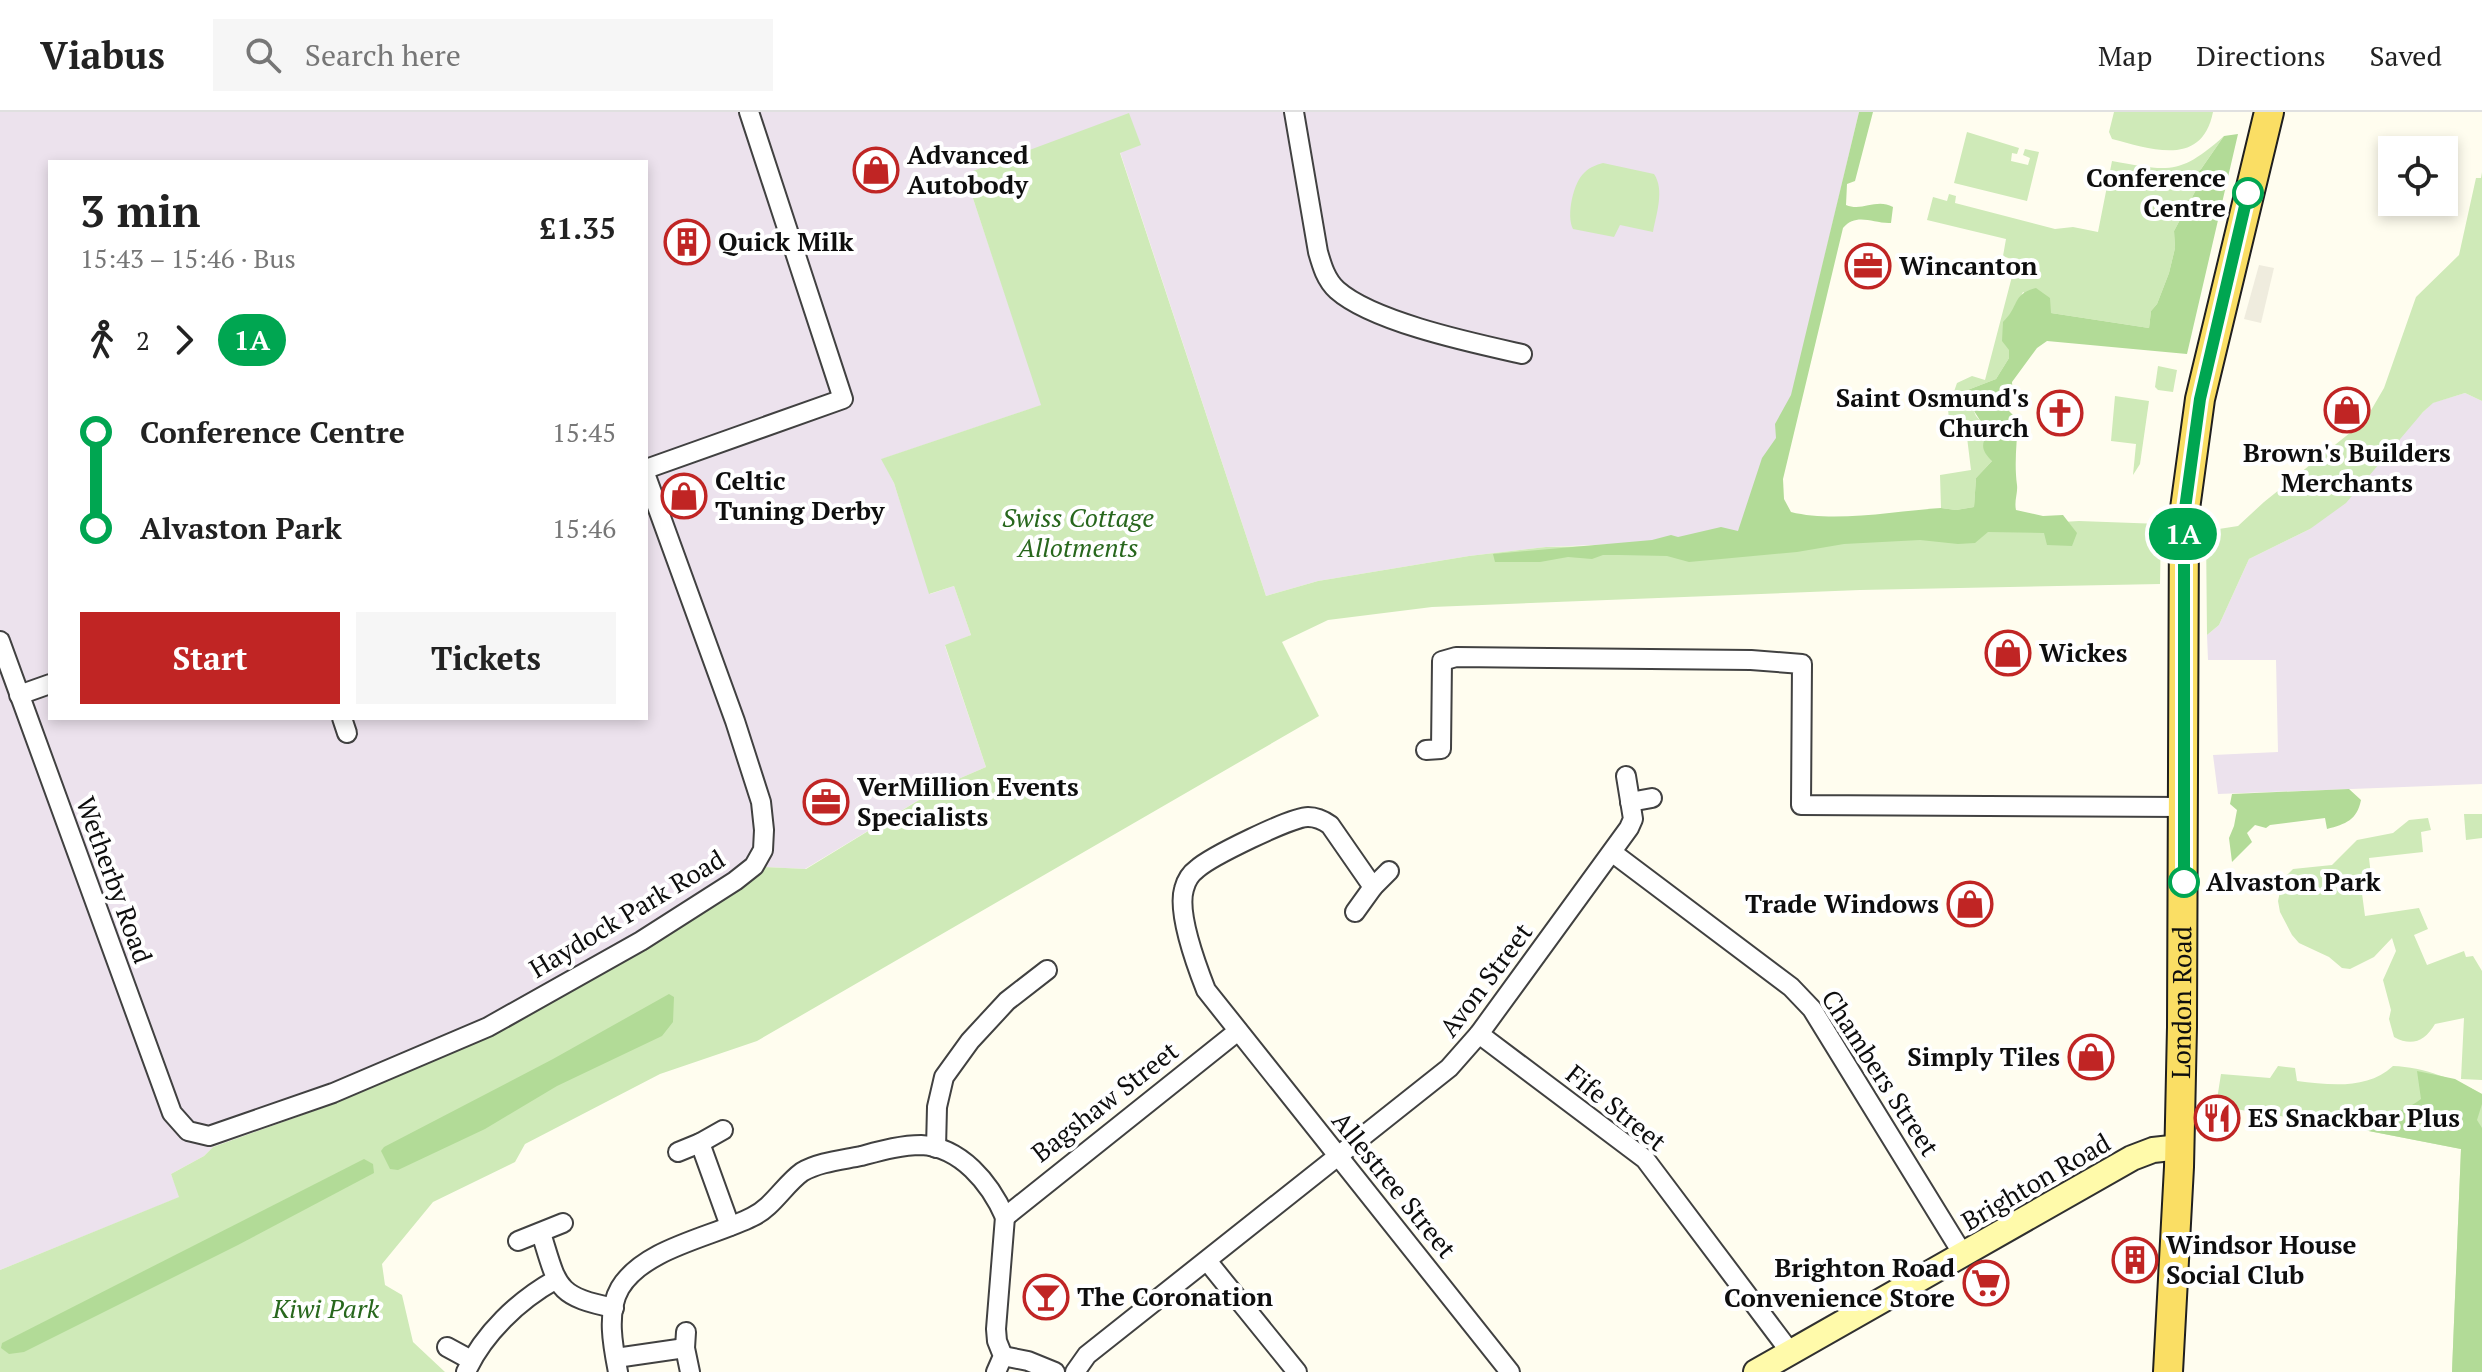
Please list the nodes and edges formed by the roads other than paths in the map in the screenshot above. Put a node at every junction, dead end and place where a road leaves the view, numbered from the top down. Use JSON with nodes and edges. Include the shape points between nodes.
{"nodes":[{"id":1,"x":749,"y":112,"type":"edge"},
{"id":2,"x":1294,"y":112,"type":"edge"},
{"id":3,"x":2269,"y":112,"type":"edge"},
{"id":4,"x":1522,"y":354,"type":"dead end"},
{"id":5,"x":648,"y":468,"type":"edge"},
{"id":6,"x":648,"y":482,"type":"edge"},
{"id":7,"x":0,"y":641,"type":"edge"},
{"id":8,"x":48,"y":685,"type":"edge"},
{"id":9,"x":19,"y":695,"type":"junction"},
{"id":10,"x":1426,"y":750,"type":"dead end"},
{"id":11,"x":1626,"y":776,"type":"dead end"},
{"id":12,"x":1652,"y":798,"type":"dead end"},
{"id":13,"x":1630,"y":802,"type":"junction"},
{"id":14,"x":2184,"y":807,"type":"junction"},
{"id":15,"x":1613,"y":853,"type":"junction"},
{"id":16,"x":1389,"y":871,"type":"dead end"},
{"id":17,"x":1373,"y":887,"type":"junction"},
{"id":18,"x":1355,"y":912,"type":"dead end"},
{"id":19,"x":1047,"y":970,"type":"dead end"},
{"id":20,"x":1238,"y":1031,"type":"junction"},
{"id":21,"x":1479,"y":1034,"type":"junction"},
{"id":22,"x":723,"y":1130,"type":"dead end"},
{"id":23,"x":188,"y":1131,"type":"joint"},
{"id":24,"x":700,"y":1143,"type":"junction"},
{"id":25,"x":2180,"y":1147,"type":"junction"},
{"id":26,"x":936,"y":1148,"type":"junction"},
{"id":27,"x":678,"y":1152,"type":"dead end"},
{"id":28,"x":1338,"y":1156,"type":"junction"},
{"id":29,"x":1005,"y":1217,"type":"junction"},
{"id":30,"x":563,"y":1223,"type":"dead end"},
{"id":31,"x":730,"y":1226,"type":"junction"},
{"id":32,"x":541,"y":1233,"type":"junction"},
{"id":33,"x":518,"y":1241,"type":"dead end"},
{"id":34,"x":1964,"y":1256,"type":"junction"},
{"id":35,"x":1208,"y":1262,"type":"junction"},
{"id":36,"x":555,"y":1280,"type":"junction"},
{"id":37,"x":614,"y":1308,"type":"junction"},
{"id":38,"x":447,"y":1347,"type":"dead end"},
{"id":39,"x":1791,"y":1353,"type":"junction"},
{"id":40,"x":1000,"y":1364,"type":"edge"},
{"id":41,"x":617,"y":1365,"type":"edge"},
{"id":42,"x":468,"y":1366,"type":"edge"},
{"id":43,"x":690,"y":1372,"type":"edge"},
{"id":44,"x":1055,"y":1372,"type":"edge"},
{"id":45,"x":1075,"y":1372,"type":"edge"},
{"id":46,"x":1297,"y":1372,"type":"edge"},
{"id":47,"x":1510,"y":1372,"type":"edge"},
{"id":48,"x":1756,"y":1372,"type":"edge"},
{"id":49,"x":2168,"y":1372,"type":"edge"}],
"edges":[{"from":1,"to":5,"type":"street","via":[[843,399]]},
{"from":2,"to":4,"type":"street","via":[[1318,252],[1336,288],[1380,316]]},
{"from":3,"to":14,"type":"main road","name":"London Road","via":[[2200,399],[2184,516]]},
{"from":6,"to":23,"type":"street","name":"Haydock Park Road","via":[[761,802],[763,850],[754,866],[641,941],[488,1027],[333,1093],[209,1136]]},
{"from":7,"to":9,"type":"street","name":"Wetherby Road"},
{"from":8,"to":9,"type":"street"},
{"from":9,"to":23,"type":"street","name":"Wetherby Road","via":[[172,1113]]},
{"from":10,"to":14,"type":"street","via":[[1441,749],[1442,661],[1456,657],[1751,660],[1802,664],[1801,805]]},
{"from":11,"to":13,"type":"street","name":"Avon Street"},
{"from":12,"to":13,"type":"street"},
{"from":13,"to":15,"type":"street","name":"Avon Street","via":[[1633,819]]},
{"from":14,"to":25,"type":"main road","name":"London Road"},
{"from":15,"to":21,"type":"street","name":"Avon Street"},
{"from":15,"to":34,"type":"street","name":"Chambers Street","via":[[1791,987],[1812,1009]]},
{"from":16,"to":17,"type":"street"},
{"from":17,"to":18,"type":"street"},
{"from":17,"to":20,"type":"street","name":"Allestree Street","via":[[1330,825],[1308,817],[1289,821],[1192,874],[1182,898],[1203,982]]},
{"from":19,"to":26,"type":"street","via":[[1007,1001],[944,1077]]},
{"from":20,"to":28,"type":"street","name":"Allestree Street"},
{"from":20,"to":29,"type":"street","name":"Bagshaw Street"},
{"from":21,"to":28,"type":"street","name":"Avon Street","via":[[1449,1068]]},
{"from":21,"to":39,"type":"street","name":"Fife Street","via":[[1645,1159]]},
{"from":22,"to":24,"type":"street"},
{"from":24,"to":27,"type":"street"},
{"from":24,"to":31,"type":"street"},
{"from":25,"to":34,"type":"street","name":"Brighton Road","via":[[2132,1158]]},
{"from":25,"to":49,"type":"main road","name":"London Road"},
{"from":26,"to":29,"type":"street","via":[[972,1168]]},
{"from":26,"to":31,"type":"street","via":[[906,1147],[813,1167],[761,1212]]},
{"from":28,"to":35,"type":"street","name":"Avon Street"},
{"from":28,"to":47,"type":"street","name":"Allestree Street"},
{"from":29,"to":40,"type":"street","via":[[996,1329]]},
{"from":30,"to":32,"type":"street"},
{"from":31,"to":37,"type":"street","via":[[637,1268],[620,1289]]},
{"from":32,"to":33,"type":"street"},
{"from":32,"to":36,"type":"street"},
{"from":34,"to":39,"type":"street","name":"Brighton Road"},
{"from":35,"to":45,"type":"street","name":"Avon Street","via":[[1087,1355]]},
{"from":35,"to":46,"type":"street"},
{"from":36,"to":37,"type":"street","via":[[577,1299]]},
{"from":36,"to":42,"type":"street","via":[[515,1309]]},
{"from":37,"to":41,"type":"street"},
{"from":38,"to":42,"type":"street"},
{"from":39,"to":48,"type":"street","name":"Brighton Road"},
{"from":40,"to":44,"type":"street","via":[[1028,1361]]},
{"from":41,"to":43,"type":"street","via":[[685,1340]]}]}
